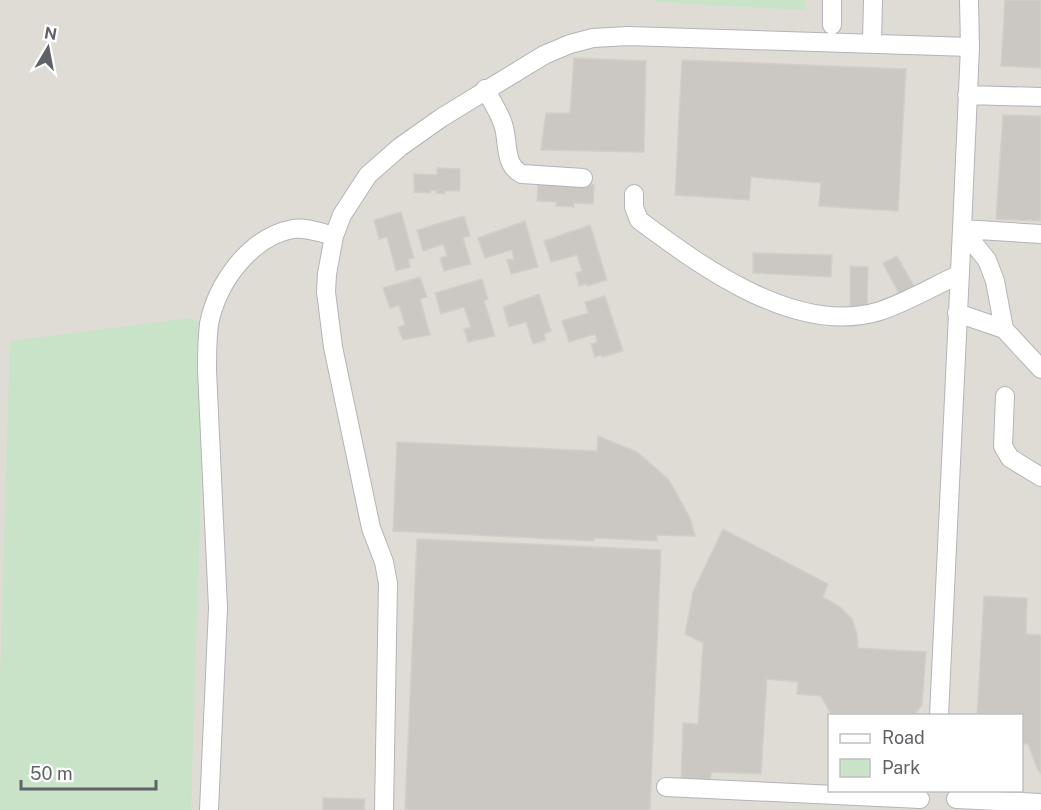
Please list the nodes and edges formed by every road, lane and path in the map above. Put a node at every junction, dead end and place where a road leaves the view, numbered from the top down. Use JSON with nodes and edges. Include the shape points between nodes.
{"nodes":[{"id":1,"x":832,"y":0,"type":"edge"},
{"id":2,"x":873,"y":0,"type":"edge"},
{"id":3,"x":969,"y":0,"type":"edge"},
{"id":4,"x":832,"y":25,"type":"dead end"},
{"id":5,"x":872,"y":43,"type":"junction"},
{"id":6,"x":970,"y":47,"type":"junction"},
{"id":7,"x":486,"y":90,"type":"junction"},
{"id":8,"x":967,"y":95,"type":"junction"},
{"id":9,"x":1041,"y":97,"type":"edge"},
{"id":10,"x":583,"y":178,"type":"dead end"},
{"id":11,"x":634,"y":194,"type":"dead end"},
{"id":12,"x":962,"y":229,"type":"junction"},
{"id":13,"x":1041,"y":234,"type":"edge"},
{"id":14,"x":334,"y":236,"type":"junction"},
{"id":15,"x":960,"y":274,"type":"junction"},
{"id":16,"x":957,"y":313,"type":"junction"},
{"id":17,"x":1004,"y":329,"type":"junction"},
{"id":18,"x":1041,"y":369,"type":"edge"},
{"id":19,"x":1005,"y":396,"type":"dead end"},
{"id":20,"x":1041,"y":477,"type":"edge"},
{"id":21,"x":939,"y":714,"type":"edge"},
{"id":22,"x":666,"y":787,"type":"dead end"},
{"id":23,"x":923,"y":800,"type":"edge"},
{"id":24,"x":953,"y":800,"type":"edge"},
{"id":25,"x":1041,"y":803,"type":"edge"},
{"id":26,"x":209,"y":810,"type":"edge"},
{"id":27,"x":384,"y":810,"type":"edge"}],
"edges":[{"from":1,"to":4,"type":"lane"},
{"from":2,"to":5,"type":"lane"},
{"from":3,"to":6,"type":"lane"},
{"from":5,"to":6,"type":"lane"},
{"from":5,"to":7,"type":"lane","via":[[593,38],[544,55]]},
{"from":6,"to":8,"type":"lane"},
{"from":7,"to":10,"type":"lane","via":[[503,124],[509,159],[516,172]]},
{"from":7,"to":14,"type":"lane","via":[[381,162],[359,187]]},
{"from":8,"to":9,"type":"lane"},
{"from":8,"to":12,"type":"lane"},
{"from":11,"to":15,"type":"lane","via":[[639,220],[722,277],[788,308],[840,318],[880,311]]},
{"from":12,"to":13,"type":"lane"},
{"from":12,"to":15,"type":"lane"},
{"from":12,"to":17,"type":"lane","via":[[987,260]]},
{"from":14,"to":26,"type":"lane","via":[[295,229],[263,241],[247,253],[227,281],[210,322],[207,370],[218,608]]},
{"from":14,"to":27,"type":"lane","via":[[326,292],[333,347],[371,528],[388,583]]},
{"from":15,"to":16,"type":"lane"},
{"from":16,"to":17,"type":"lane"},
{"from":16,"to":21,"type":"lane"},
{"from":17,"to":18,"type":"lane"},
{"from":19,"to":20,"type":"lane","via":[[1003,446],[1010,458]]},
{"from":22,"to":23,"type":"lane"},
{"from":24,"to":25,"type":"lane"}]}
